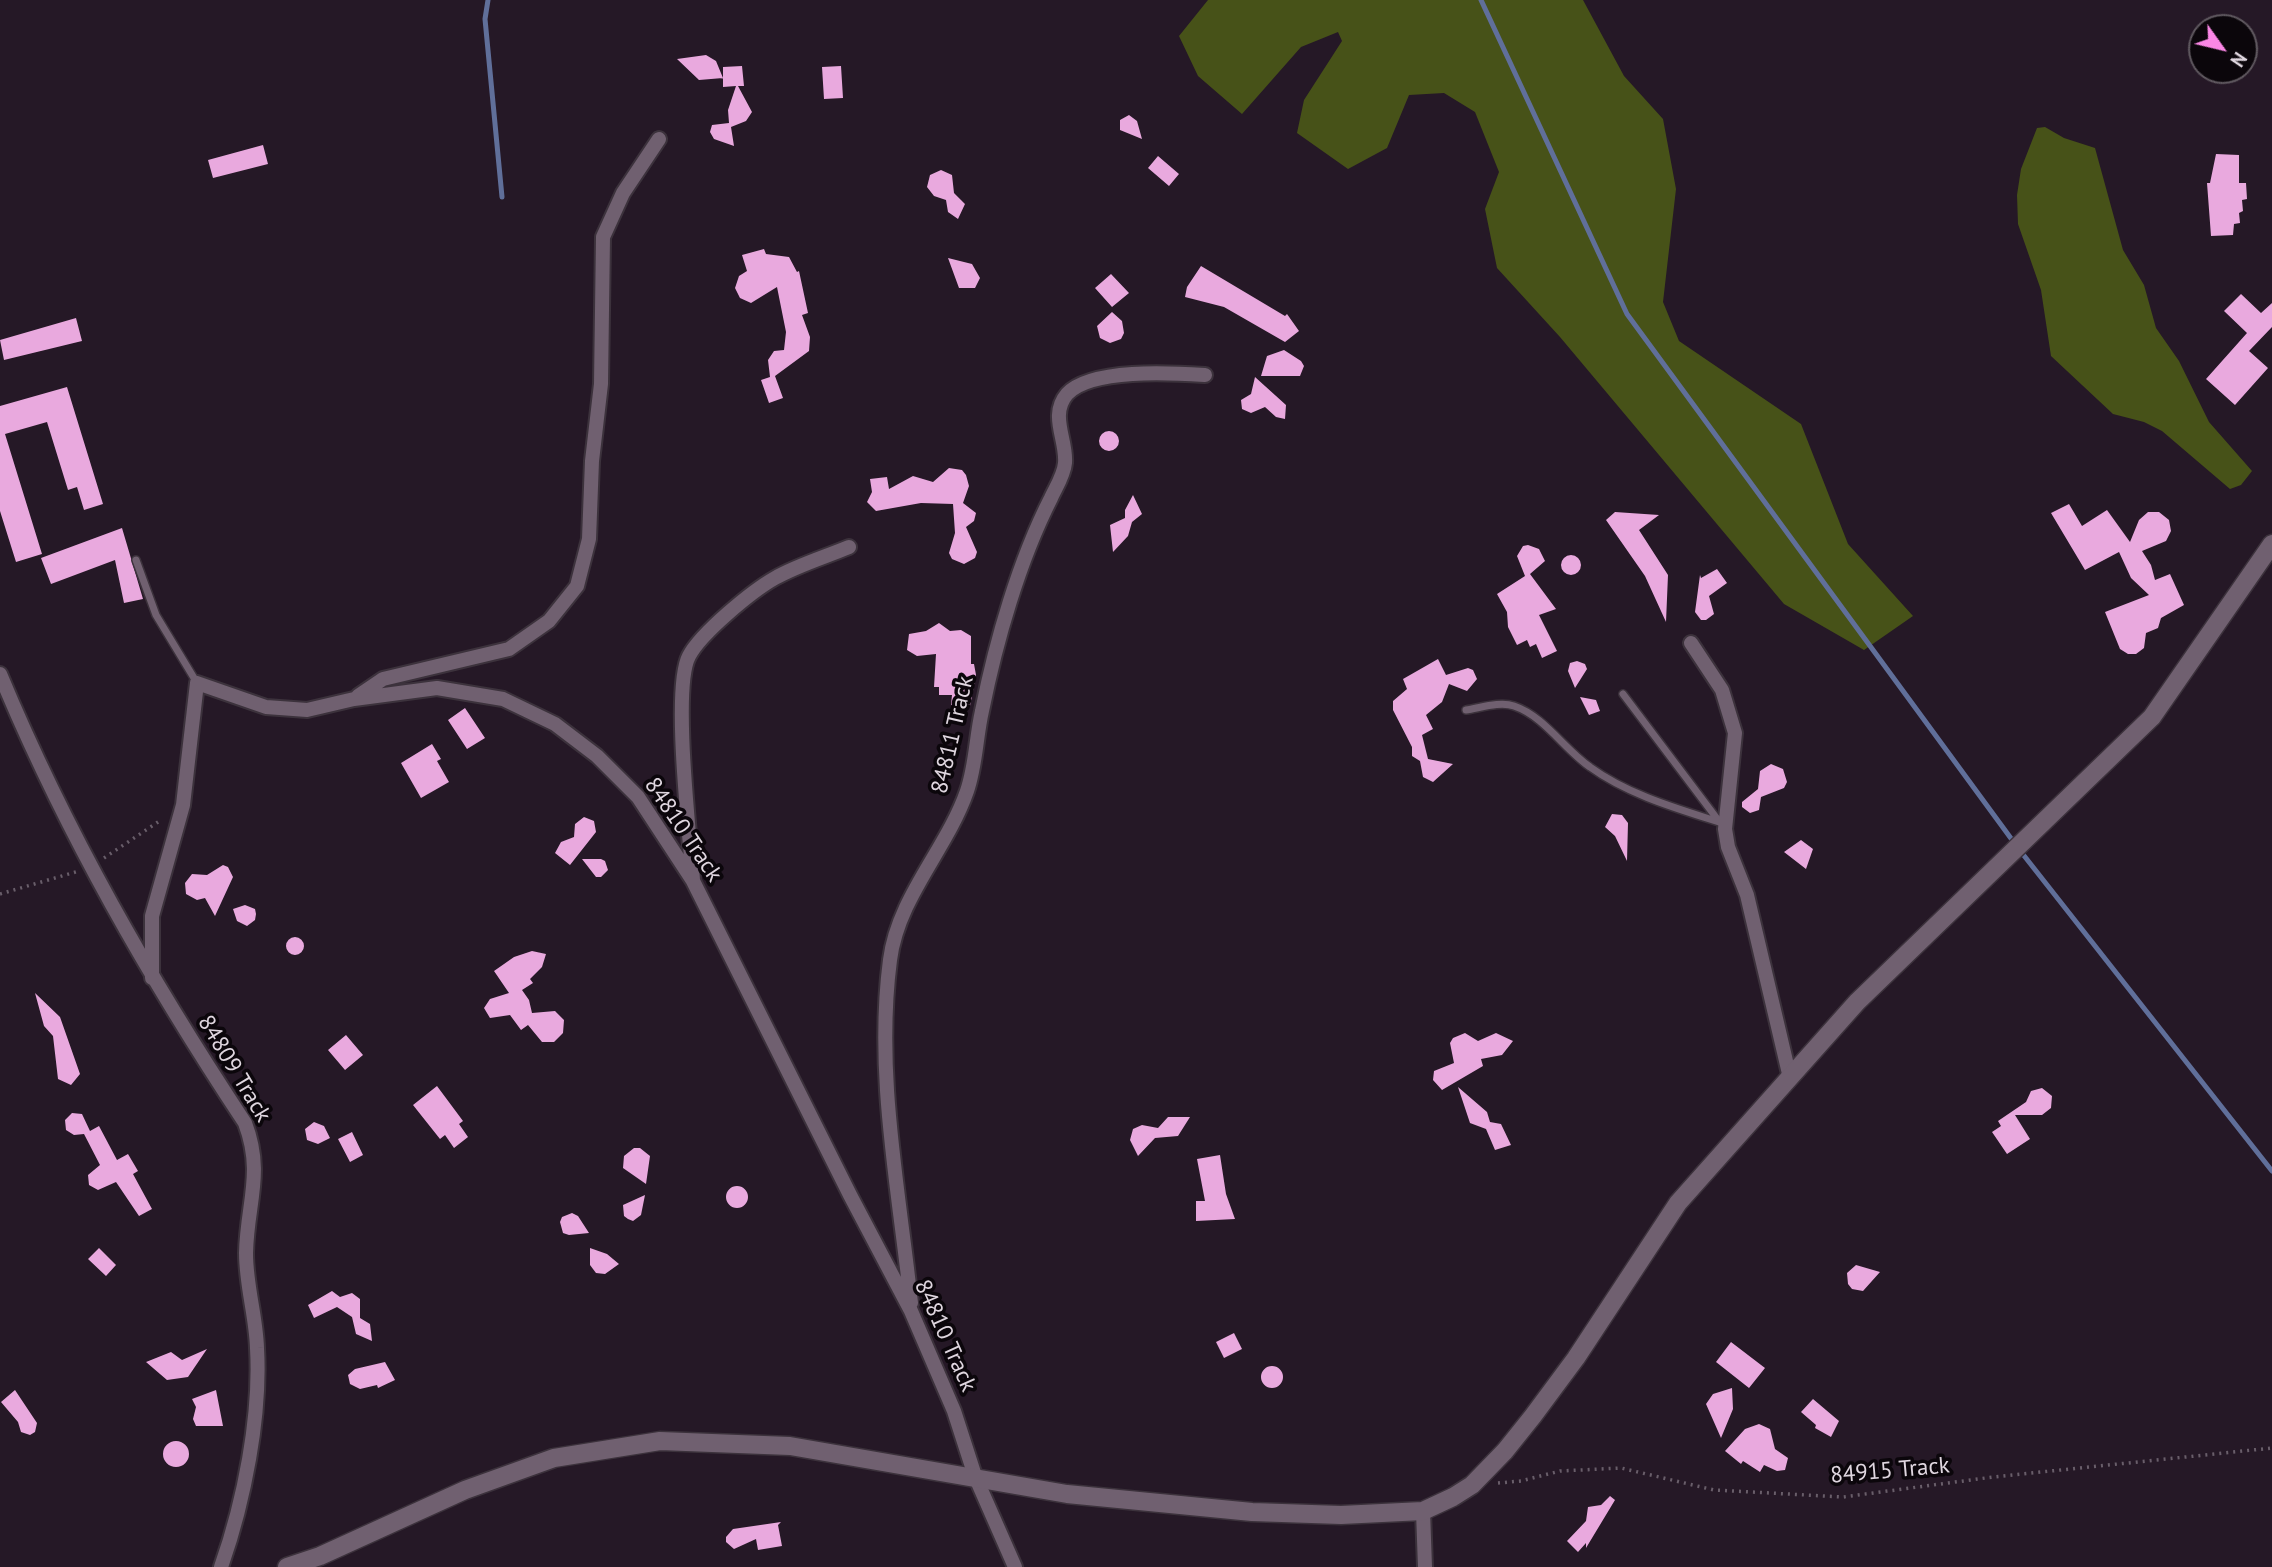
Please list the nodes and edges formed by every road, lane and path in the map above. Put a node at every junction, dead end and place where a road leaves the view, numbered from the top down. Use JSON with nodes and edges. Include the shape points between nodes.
{"nodes":[{"id":1,"x":659,"y":139,"type":"dead end"},
{"id":2,"x":1205,"y":375,"type":"dead end"},
{"id":3,"x":2272,"y":544,"type":"edge"},
{"id":4,"x":849,"y":547,"type":"dead end"},
{"id":5,"x":136,"y":560,"type":"dead end"},
{"id":6,"x":1691,"y":643,"type":"dead end"},
{"id":7,"x":0,"y":674,"type":"edge"},
{"id":8,"x":197,"y":683,"type":"junction"},
{"id":9,"x":1623,"y":694,"type":"dead end"},
{"id":10,"x":354,"y":699,"type":"junction"},
{"id":11,"x":1466,"y":710,"type":"dead end"},
{"id":12,"x":1722,"y":825,"type":"junction"},
{"id":13,"x":693,"y":881,"type":"junction"},
{"id":14,"x":152,"y":978,"type":"junction"},
{"id":15,"x":1790,"y":1078,"type":"junction"},
{"id":16,"x":911,"y":1311,"type":"junction"},
{"id":17,"x":2272,"y":1448,"type":"edge"},
{"id":18,"x":975,"y":1476,"type":"junction"},
{"id":19,"x":1472,"y":1485,"type":"junction"},
{"id":20,"x":1423,"y":1511,"type":"junction"},
{"id":21,"x":221,"y":1567,"type":"edge"},
{"id":22,"x":287,"y":1567,"type":"edge"},
{"id":23,"x":1015,"y":1567,"type":"edge"},
{"id":24,"x":1425,"y":1567,"type":"edge"}],
"edges":[{"from":1,"to":10,"type":"street","via":[[624,192],[603,237],[601,384],[589,539],[577,586],[548,621],[509,649],[383,679]]},
{"from":2,"to":16,"type":"street","name":"84811 Track","via":[[1159,372],[1083,383],[1067,394],[1060,408],[1065,465],[1040,520],[995,659],[968,789],[900,920],[890,959],[885,1065]]},
{"from":3,"to":15,"type":"street","via":[[2152,717],[1857,1002]]},
{"from":4,"to":13,"type":"street","via":[[775,578],[704,637],[688,657],[683,712]]},
{"from":5,"to":8,"type":"lane","via":[[156,615]]},
{"from":6,"to":12,"type":"street","via":[[1722,690],[1735,733]]},
{"from":7,"to":14,"type":"street","name":"84809 Track","via":[[89,868]]},
{"from":8,"to":10,"type":"street","name":"84810 Track","via":[[266,708],[307,709]]},
{"from":8,"to":14,"type":"street","via":[[183,805],[152,916]]},
{"from":9,"to":12,"type":"lane"},
{"from":10,"to":13,"type":"street","name":"84810 Track","via":[[437,688],[503,699],[555,724],[597,756],[638,797]]},
{"from":11,"to":12,"type":"lane","via":[[1514,706],[1614,783]]},
{"from":12,"to":15,"type":"street","via":[[1747,895]]},
{"from":13,"to":16,"type":"street","name":"84810 Track"},
{"from":14,"to":21,"type":"street","name":"84809 Track","via":[[245,1122],[254,1147],[256,1174],[246,1251],[257,1346],[257,1410],[234,1529]]},
{"from":15,"to":19,"type":"street","via":[[1678,1203],[1576,1358],[1505,1451]]},
{"from":16,"to":18,"type":"street","name":"84810 Track","via":[[954,1410]]},
{"from":17,"to":19,"type":"path","name":"84915 Track","via":[[1843,1497],[1714,1490],[1620,1468],[1560,1471],[1521,1481]]},
{"from":18,"to":20,"type":"street","via":[[1067,1494],[1252,1512],[1341,1515]]},
{"from":18,"to":22,"type":"street","via":[[790,1446],[660,1441],[554,1458],[465,1490]]},
{"from":18,"to":23,"type":"street","name":"84810 Track"},
{"from":19,"to":20,"type":"street"},
{"from":20,"to":24,"type":"street"}]}
